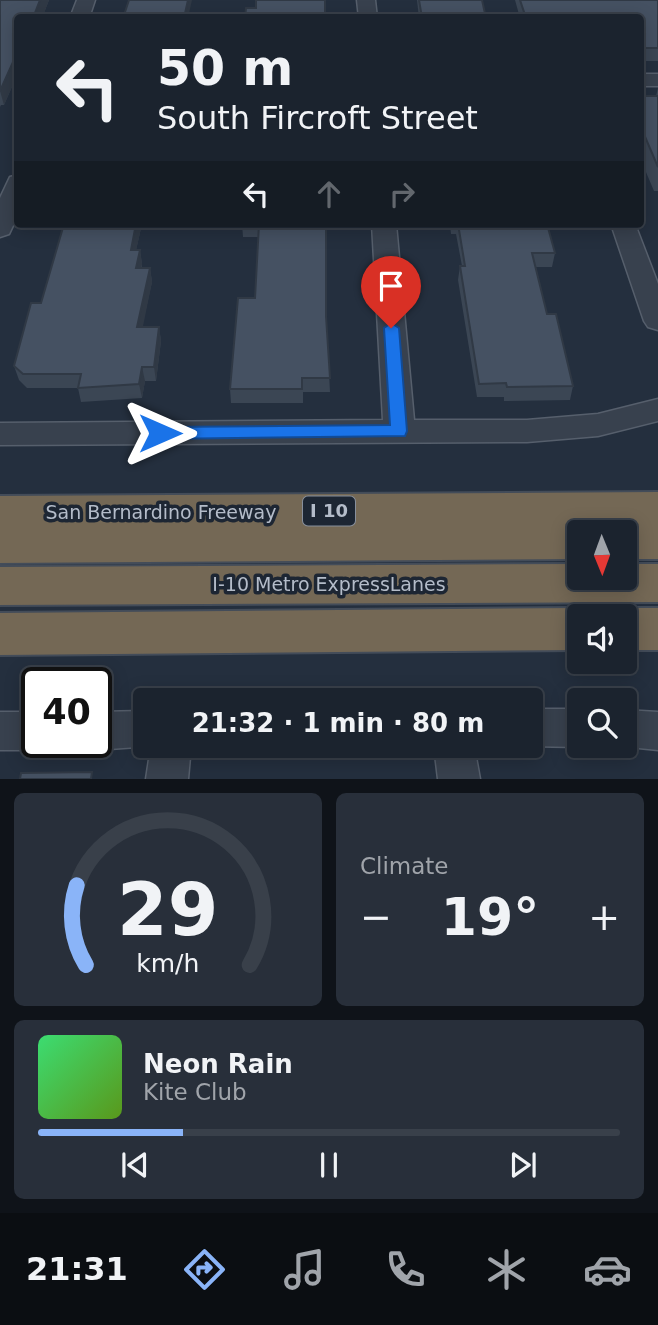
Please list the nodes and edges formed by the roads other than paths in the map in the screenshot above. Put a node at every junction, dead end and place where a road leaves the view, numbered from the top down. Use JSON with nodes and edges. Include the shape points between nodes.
{"nodes":[{"id":1,"x":14,"y":192,"type":"edge"},
{"id":2,"x":384,"y":228,"type":"edge"},
{"id":3,"x":0,"y":229,"type":"edge"},
{"id":4,"x":626,"y":233,"type":"edge"},
{"id":5,"x":658,"y":241,"type":"edge"},
{"id":6,"x":658,"y":321,"type":"edge"},
{"id":7,"x":658,"y":410,"type":"edge"},
{"id":8,"x":399,"y":431,"type":"junction"},
{"id":9,"x":0,"y":434,"type":"edge"},
{"id":10,"x":658,"y":509,"type":"edge"},
{"id":11,"x":0,"y":513,"type":"edge"},
{"id":12,"x":567,"y":541,"type":"edge"},
{"id":13,"x":637,"y":541,"type":"edge"},
{"id":14,"x":658,"y":541,"type":"edge"},
{"id":15,"x":0,"y":545,"type":"edge"},
{"id":16,"x":658,"y":583,"type":"edge"},
{"id":17,"x":0,"y":586,"type":"edge"},
{"id":18,"x":567,"y":629,"type":"edge"},
{"id":19,"x":637,"y":629,"type":"edge"},
{"id":20,"x":658,"y":629,"type":"edge"},
{"id":21,"x":0,"y":634,"type":"edge"},
{"id":22,"x":543,"y":728,"type":"edge"},
{"id":23,"x":567,"y":728,"type":"edge"},
{"id":24,"x":112,"y":730,"type":"edge"},
{"id":25,"x":133,"y":730,"type":"edge"},
{"id":26,"x":637,"y":730,"type":"edge"},
{"id":27,"x":0,"y":731,"type":"edge"},
{"id":28,"x":21,"y":731,"type":"edge"},
{"id":29,"x":658,"y":731,"type":"edge"},
{"id":30,"x":170,"y":758,"type":"edge"},
{"id":31,"x":456,"y":758,"type":"edge"},
{"id":32,"x":167,"y":779,"type":"edge"},
{"id":33,"x":459,"y":779,"type":"edge"}],
"edges":[{"from":1,"to":3,"type":"street"},
{"from":2,"to":8,"type":"street"},
{"from":4,"to":5,"type":"street"},
{"from":4,"to":6,"type":"street"},
{"from":7,"to":8,"type":"street","via":[[598,425],[527,431]]},
{"from":8,"to":9,"type":"street"},
{"from":10,"to":11,"type":"highway","name":"San Bernardino Freeway","number":"I 10"},
{"from":12,"to":15,"type":"highway","name":"I-10 Metro ExpressLanes"},
{"from":13,"to":14,"type":"highway"},
{"from":16,"to":17,"type":"highway","name":"I-10 Metro ExpressLanes"},
{"from":18,"to":21,"type":"highway"},
{"from":19,"to":20,"type":"highway"},
{"from":22,"to":23,"type":"street"},
{"from":24,"to":25,"type":"street"},
{"from":26,"to":29,"type":"street"},
{"from":27,"to":28,"type":"street"},
{"from":30,"to":32,"type":"street"},
{"from":31,"to":33,"type":"street"}]}
